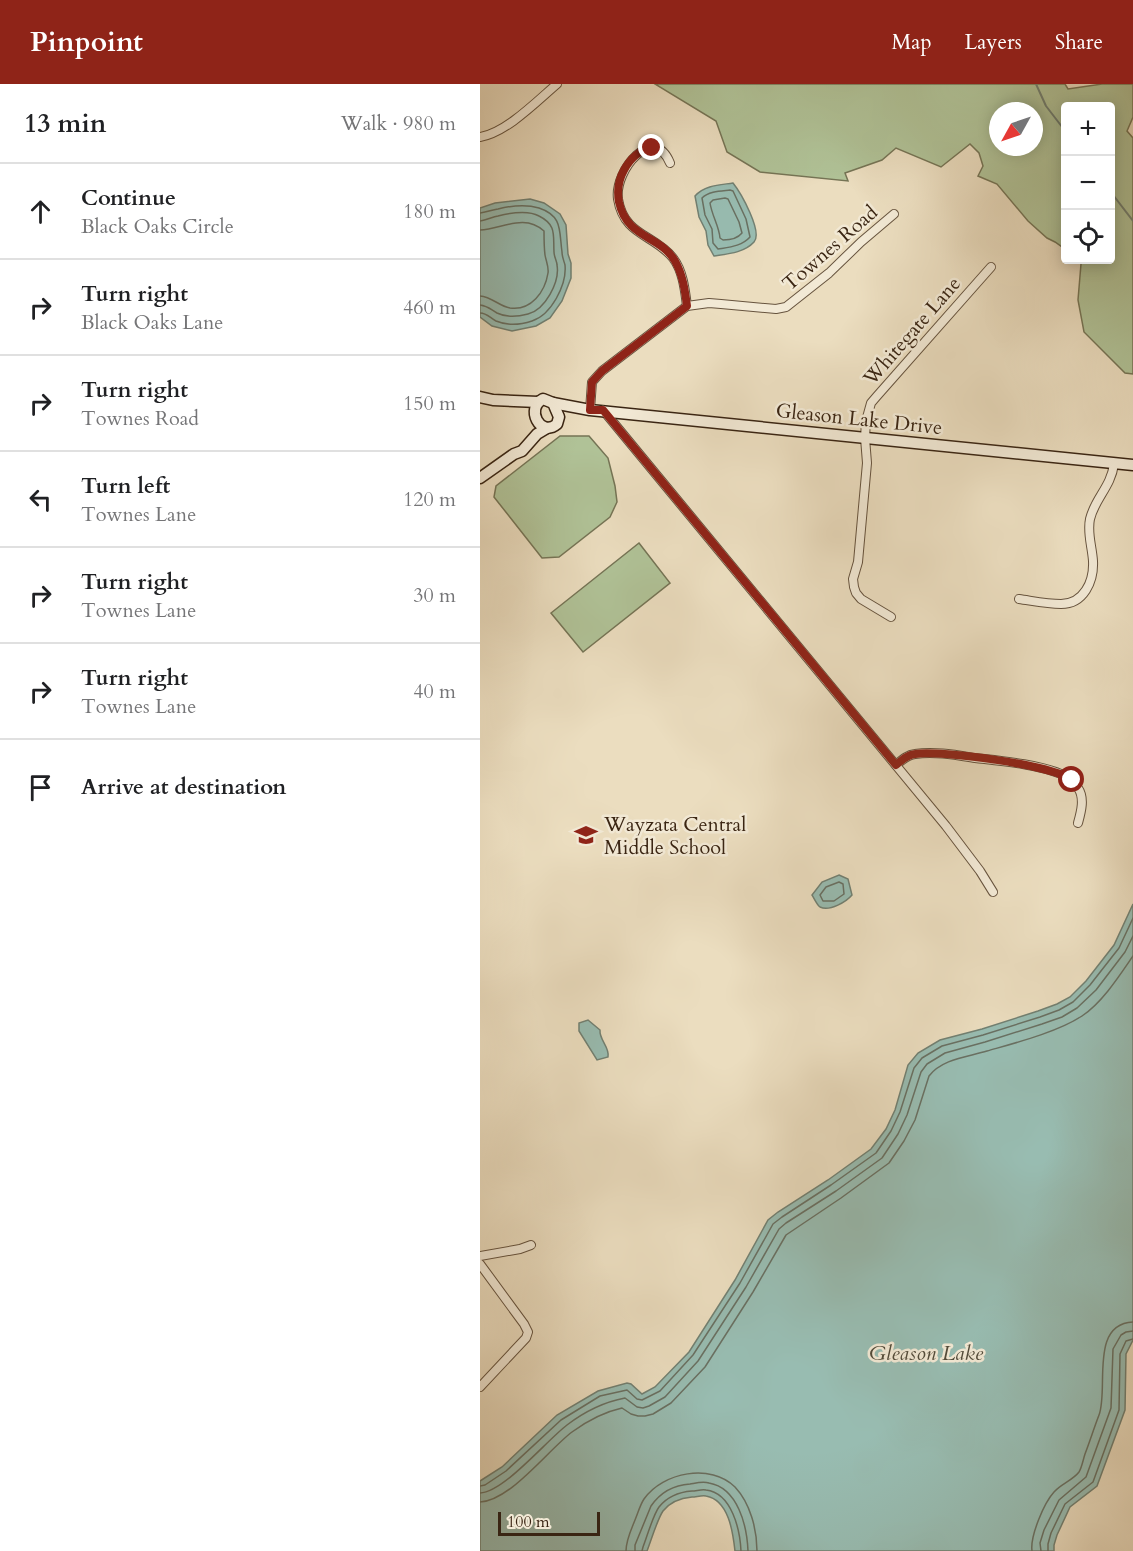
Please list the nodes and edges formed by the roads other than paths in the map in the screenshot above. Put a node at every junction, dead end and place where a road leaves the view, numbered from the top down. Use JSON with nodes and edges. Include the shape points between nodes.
{"nodes":[{"id":1,"x":557,"y":84,"type":"edge"},
{"id":2,"x":480,"y":137,"type":"edge"},
{"id":3,"x":670,"y":163,"type":"dead end"},
{"id":4,"x":894,"y":214,"type":"dead end"},
{"id":5,"x":991,"y":267,"type":"dead end"},
{"id":6,"x":687,"y":306,"type":"junction"},
{"id":7,"x":480,"y":397,"type":"edge"},
{"id":8,"x":553,"y":403,"type":"junction"},
{"id":9,"x":536,"y":406,"type":"junction"},
{"id":10,"x":585,"y":409,"type":"junction"},
{"id":11,"x":603,"y":410,"type":"junction"},
{"id":12,"x":559,"y":417,"type":"junction"},
{"id":13,"x":542,"y":425,"type":"junction"},
{"id":14,"x":865,"y":438,"type":"junction"},
{"id":15,"x":1114,"y":464,"type":"junction"},
{"id":16,"x":1133,"y":465,"type":"edge"},
{"id":17,"x":480,"y":478,"type":"edge"},
{"id":18,"x":1019,"y":599,"type":"dead end"},
{"id":19,"x":891,"y":617,"type":"dead end"},
{"id":20,"x":896,"y":765,"type":"junction"},
{"id":21,"x":1078,"y":823,"type":"dead end"},
{"id":22,"x":993,"y":892,"type":"dead end"},
{"id":23,"x":531,"y":1245,"type":"dead end"},
{"id":24,"x":480,"y":1256,"type":"edge"},
{"id":25,"x":480,"y":1264,"type":"edge"},
{"id":26,"x":480,"y":1388,"type":"edge"}],
"edges":[{"from":1,"to":2,"type":"street","via":[[507,126]]},
{"from":3,"to":6,"type":"street","via":[[664,153],[652,148],[636,155],[622,173],[618,196],[632,228],[675,260]]},
{"from":4,"to":6,"type":"street","name":"Townes Road","via":[[786,308],[715,303]]},
{"from":5,"to":14,"type":"street","name":"Whitegate Lane","via":[[877,396],[868,412]]},
{"from":6,"to":10,"type":"street","via":[[602,371],[592,382]]},
{"from":7,"to":9,"type":"main road"},
{"from":8,"to":9,"type":"main road","via":[[543,399]]},
{"from":8,"to":10,"type":"main road","name":"Gleason Lake Drive"},
{"from":8,"to":12,"type":"main road"},
{"from":9,"to":13,"type":"main road"},
{"from":10,"to":11,"type":"main road","name":"Gleason Lake Drive"},
{"from":10,"to":12,"type":"main road","name":"Gleason Lake Drive"},
{"from":11,"to":14,"type":"main road","name":"Gleason Lake Drive"},
{"from":11,"to":20,"type":"street"},
{"from":12,"to":13,"type":"main road","via":[[554,427]]},
{"from":13,"to":17,"type":"main road","via":[[517,446],[514,454]]},
{"from":14,"to":15,"type":"main road","name":"Gleason Lake Drive"},
{"from":14,"to":19,"type":"street","name":"Whitegate Lane","via":[[867,463],[854,586],[861,599]]},
{"from":15,"to":16,"type":"main road","name":"Gleason Lake Drive"},
{"from":15,"to":18,"type":"street","via":[[1089,521],[1093,560],[1089,587],[1069,603]]},
{"from":20,"to":21,"type":"street","via":[[907,756],[945,754],[1058,773],[1070,778],[1080,790],[1082,810]]},
{"from":20,"to":22,"type":"street","via":[[981,871]]},
{"from":23,"to":24,"type":"street"},
{"from":25,"to":26,"type":"street","via":[[528,1332]]}]}
